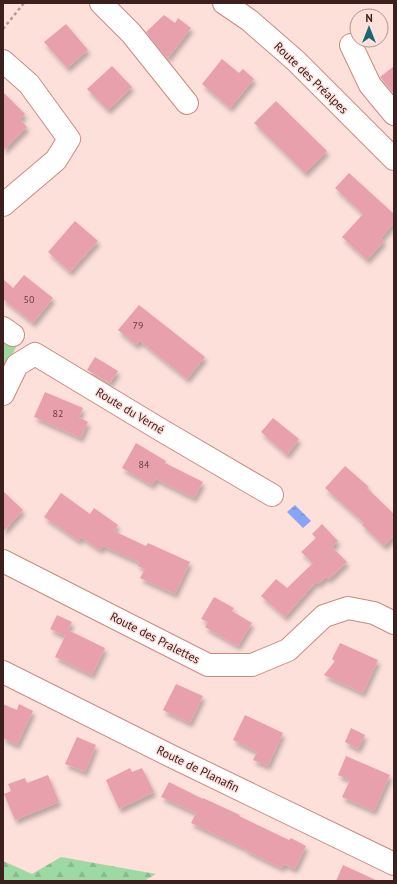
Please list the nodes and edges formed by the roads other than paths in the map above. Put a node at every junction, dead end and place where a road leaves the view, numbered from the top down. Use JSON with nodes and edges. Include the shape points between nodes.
{"nodes":[{"id":1,"x":101,"y":3,"type":"edge"},
{"id":2,"x":224,"y":3,"type":"edge"},
{"id":3,"x":352,"y":48,"type":"edge"},
{"id":4,"x":3,"y":61,"type":"edge"},
{"id":5,"x":187,"y":103,"type":"dead end"},
{"id":6,"x":394,"y":114,"type":"edge"},
{"id":7,"x":394,"y":158,"type":"edge"},
{"id":8,"x":3,"y":205,"type":"edge"},
{"id":9,"x":3,"y":394,"type":"edge"},
{"id":10,"x":272,"y":495,"type":"dead end"},
{"id":11,"x":3,"y":561,"type":"edge"},
{"id":12,"x":394,"y":623,"type":"edge"},
{"id":13,"x":3,"y":672,"type":"edge"},
{"id":14,"x":394,"y":864,"type":"edge"}],
"edges":[{"from":1,"to":5,"type":"street","via":[[131,33]]},
{"from":2,"to":7,"type":"street","name":"Route des Préalpes","via":[[249,20],[296,61]]},
{"from":3,"to":6,"type":"street","via":[[370,85]]},
{"from":4,"to":8,"type":"street","via":[[29,84],[69,138],[56,160]]},
{"from":9,"to":10,"type":"street","name":"Route du Verné","via":[[17,365],[35,354]]},
{"from":11,"to":12,"type":"street","name":"Route des Pralettes","via":[[208,665],[252,665],[288,650],[324,616],[348,608],[374,613]]},
{"from":13,"to":14,"type":"street","name":"Route de Planafin"}]}
